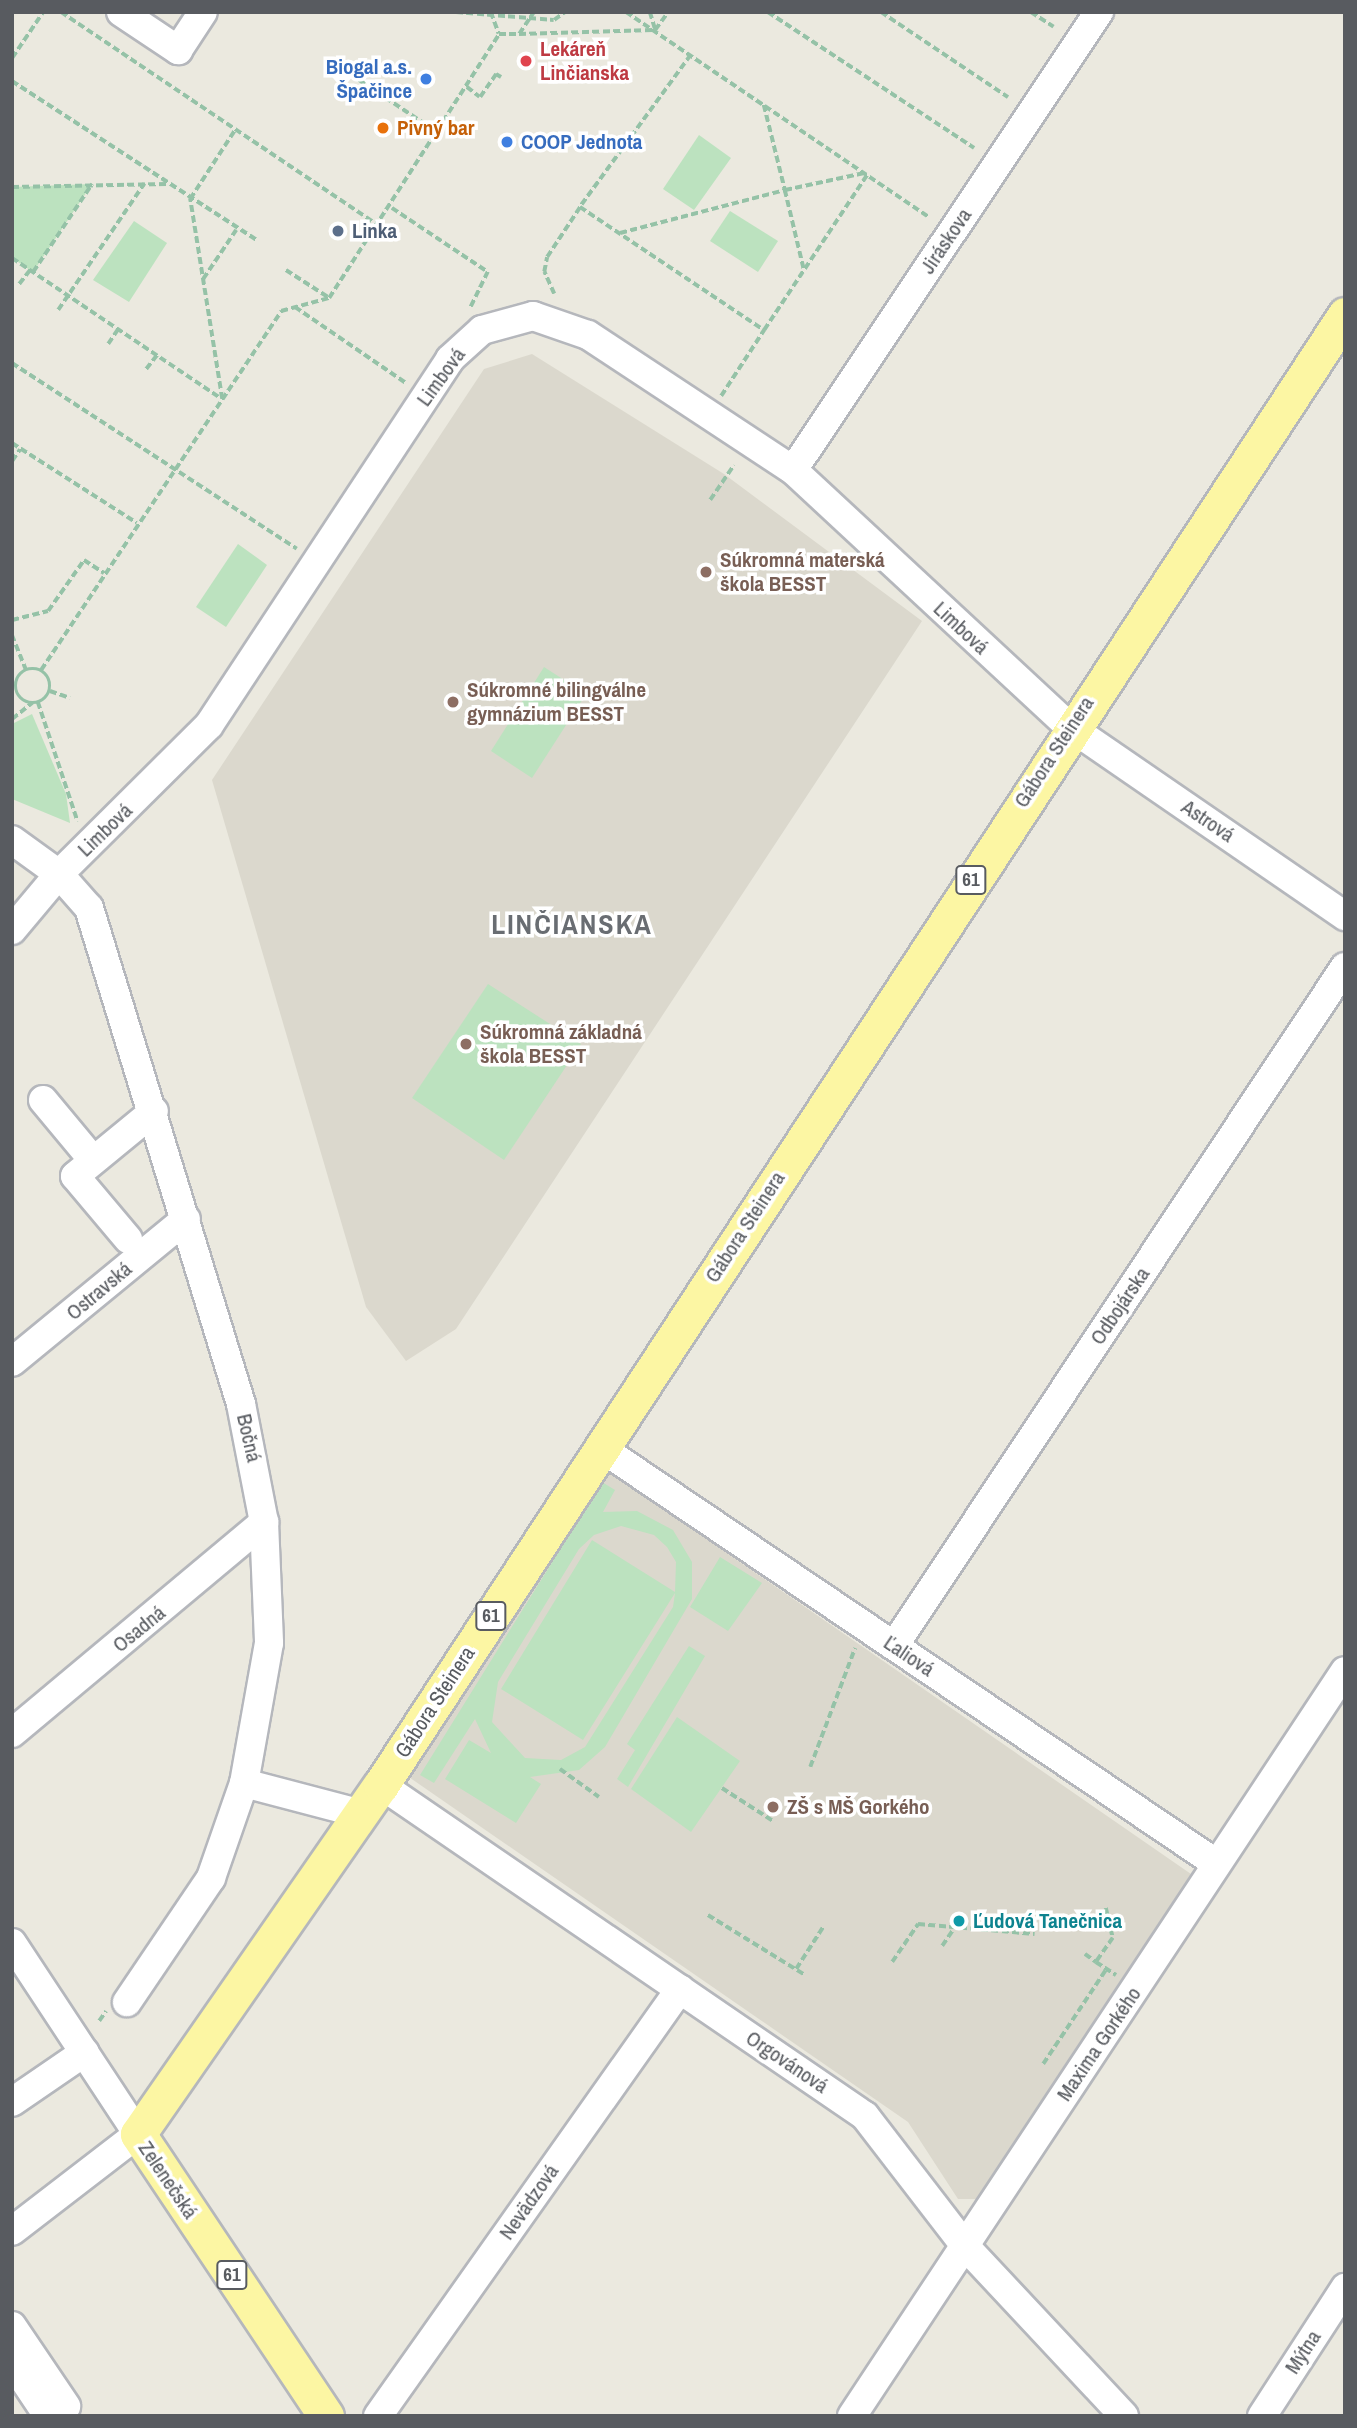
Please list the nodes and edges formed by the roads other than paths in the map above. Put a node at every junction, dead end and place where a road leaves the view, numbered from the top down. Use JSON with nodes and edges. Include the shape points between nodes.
{"nodes":[{"id":1,"x":121,"y":12,"type":"edge"},
{"id":2,"x":203,"y":12,"type":"edge"},
{"id":3,"x":1099,"y":12,"type":"edge"},
{"id":4,"x":1345,"y":316,"type":"edge"},
{"id":5,"x":793,"y":470,"type":"junction"},
{"id":6,"x":1070,"y":727,"type":"junction"},
{"id":7,"x":17,"y":849,"type":"edge"},
{"id":8,"x":59,"y":874,"type":"junction"},
{"id":9,"x":1345,"y":916,"type":"edge"},
{"id":10,"x":12,"y":930,"type":"edge"},
{"id":11,"x":1345,"y":967,"type":"edge"},
{"id":12,"x":43,"y":1100,"type":"dead end"},
{"id":13,"x":154,"y":1111,"type":"junction"},
{"id":14,"x":93,"y":1160,"type":"junction"},
{"id":15,"x":186,"y":1219,"type":"junction"},
{"id":16,"x":128,"y":1239,"type":"dead end"},
{"id":17,"x":12,"y":1362,"type":"edge"},
{"id":18,"x":601,"y":1448,"type":"junction"},
{"id":19,"x":264,"y":1522,"type":"junction"},
{"id":20,"x":894,"y":1646,"type":"junction"},
{"id":21,"x":1345,"y":1671,"type":"edge"},
{"id":22,"x":12,"y":1733,"type":"edge"},
{"id":23,"x":244,"y":1783,"type":"junction"},
{"id":24,"x":382,"y":1785,"type":"junction"},
{"id":25,"x":362,"y":1814,"type":"junction"},
{"id":26,"x":1217,"y":1864,"type":"junction"},
{"id":27,"x":12,"y":1942,"type":"edge"},
{"id":28,"x":680,"y":1989,"type":"junction"},
{"id":29,"x":127,"y":2002,"type":"dead end"},
{"id":30,"x":85,"y":2052,"type":"junction"},
{"id":31,"x":12,"y":2102,"type":"edge"},
{"id":32,"x":138,"y":2134,"type":"junction"},
{"id":33,"x":12,"y":2231,"type":"edge"},
{"id":34,"x":965,"y":2246,"type":"junction"},
{"id":35,"x":1345,"y":2288,"type":"edge"},
{"id":36,"x":12,"y":2326,"type":"edge"},
{"id":37,"x":12,"y":2362,"type":"edge"},
{"id":38,"x":57,"y":2411,"type":"edge"},
{"id":39,"x":326,"y":2416,"type":"edge"},
{"id":40,"x":378,"y":2416,"type":"edge"},
{"id":41,"x":852,"y":2416,"type":"edge"},
{"id":42,"x":1124,"y":2416,"type":"edge"},
{"id":43,"x":1262,"y":2416,"type":"edge"}],
"edges":[{"from":1,"to":2,"type":"street","via":[[178,50]]},
{"from":3,"to":5,"type":"street","name":"Jiráskova"},
{"from":4,"to":6,"type":"main road","name":"Gábora Steinera","number":"61"},
{"from":5,"to":6,"type":"street","name":"Limbová"},
{"from":5,"to":8,"type":"street","name":"Limbová","via":[[566,324],[523,317],[482,330],[450,359],[209,725]]},
{"from":6,"to":9,"type":"street","name":"Astrová"},
{"from":6,"to":18,"type":"main road","name":"Gábora Steinera","number":"61"},
{"from":7,"to":8,"type":"street","name":"Bočná"},
{"from":8,"to":10,"type":"street","name":"Limbová"},
{"from":8,"to":13,"type":"street","name":"Bočná","via":[[89,908]]},
{"from":11,"to":20,"type":"street","name":"Odbojárska"},
{"from":12,"to":14,"type":"street"},
{"from":13,"to":14,"type":"street"},
{"from":13,"to":15,"type":"street","name":"Bočná"},
{"from":14,"to":16,"type":"street","via":[[75,1176]]},
{"from":15,"to":17,"type":"street","name":"Ostravská"},
{"from":15,"to":19,"type":"street","name":"Bočná","via":[[241,1404]]},
{"from":18,"to":20,"type":"street","name":"Ľaliová"},
{"from":18,"to":24,"type":"main road","name":"Gábora Steinera","number":"61"},
{"from":19,"to":22,"type":"street","name":"Osadná"},
{"from":19,"to":23,"type":"street","name":"Bočná","via":[[269,1643]]},
{"from":20,"to":26,"type":"street","name":"Ľaliová"},
{"from":21,"to":26,"type":"street","name":"Maxima Gorkého"},
{"from":23,"to":25,"type":"street"},
{"from":23,"to":29,"type":"street","name":"Bočná","via":[[211,1878]]},
{"from":24,"to":25,"type":"main road","name":"Gábora Steinera","number":"61"},
{"from":24,"to":28,"type":"street","name":"Orgovánová"},
{"from":25,"to":32,"type":"main road","name":"Gábora Steinera","number":"61"},
{"from":26,"to":34,"type":"street","name":"Maxima Gorkého"},
{"from":27,"to":30,"type":"street","name":"Zelenečská"},
{"from":28,"to":34,"type":"street","name":"Orgovánová","via":[[880,2129]]},
{"from":28,"to":40,"type":"street","name":"Nevädzová"},
{"from":30,"to":31,"type":"street"},
{"from":30,"to":32,"type":"street","name":"Zelenečská"},
{"from":32,"to":33,"type":"street"},
{"from":32,"to":39,"type":"main road","name":"Zelenečská","number":"61"},
{"from":34,"to":41,"type":"street","name":"Maxima Gorkého"},
{"from":34,"to":42,"type":"street","name":"Orgovánová"},
{"from":35,"to":43,"type":"street","name":"Mýtna"},
{"from":36,"to":38,"type":"street"},
{"from":37,"to":38,"type":"street"}]}
